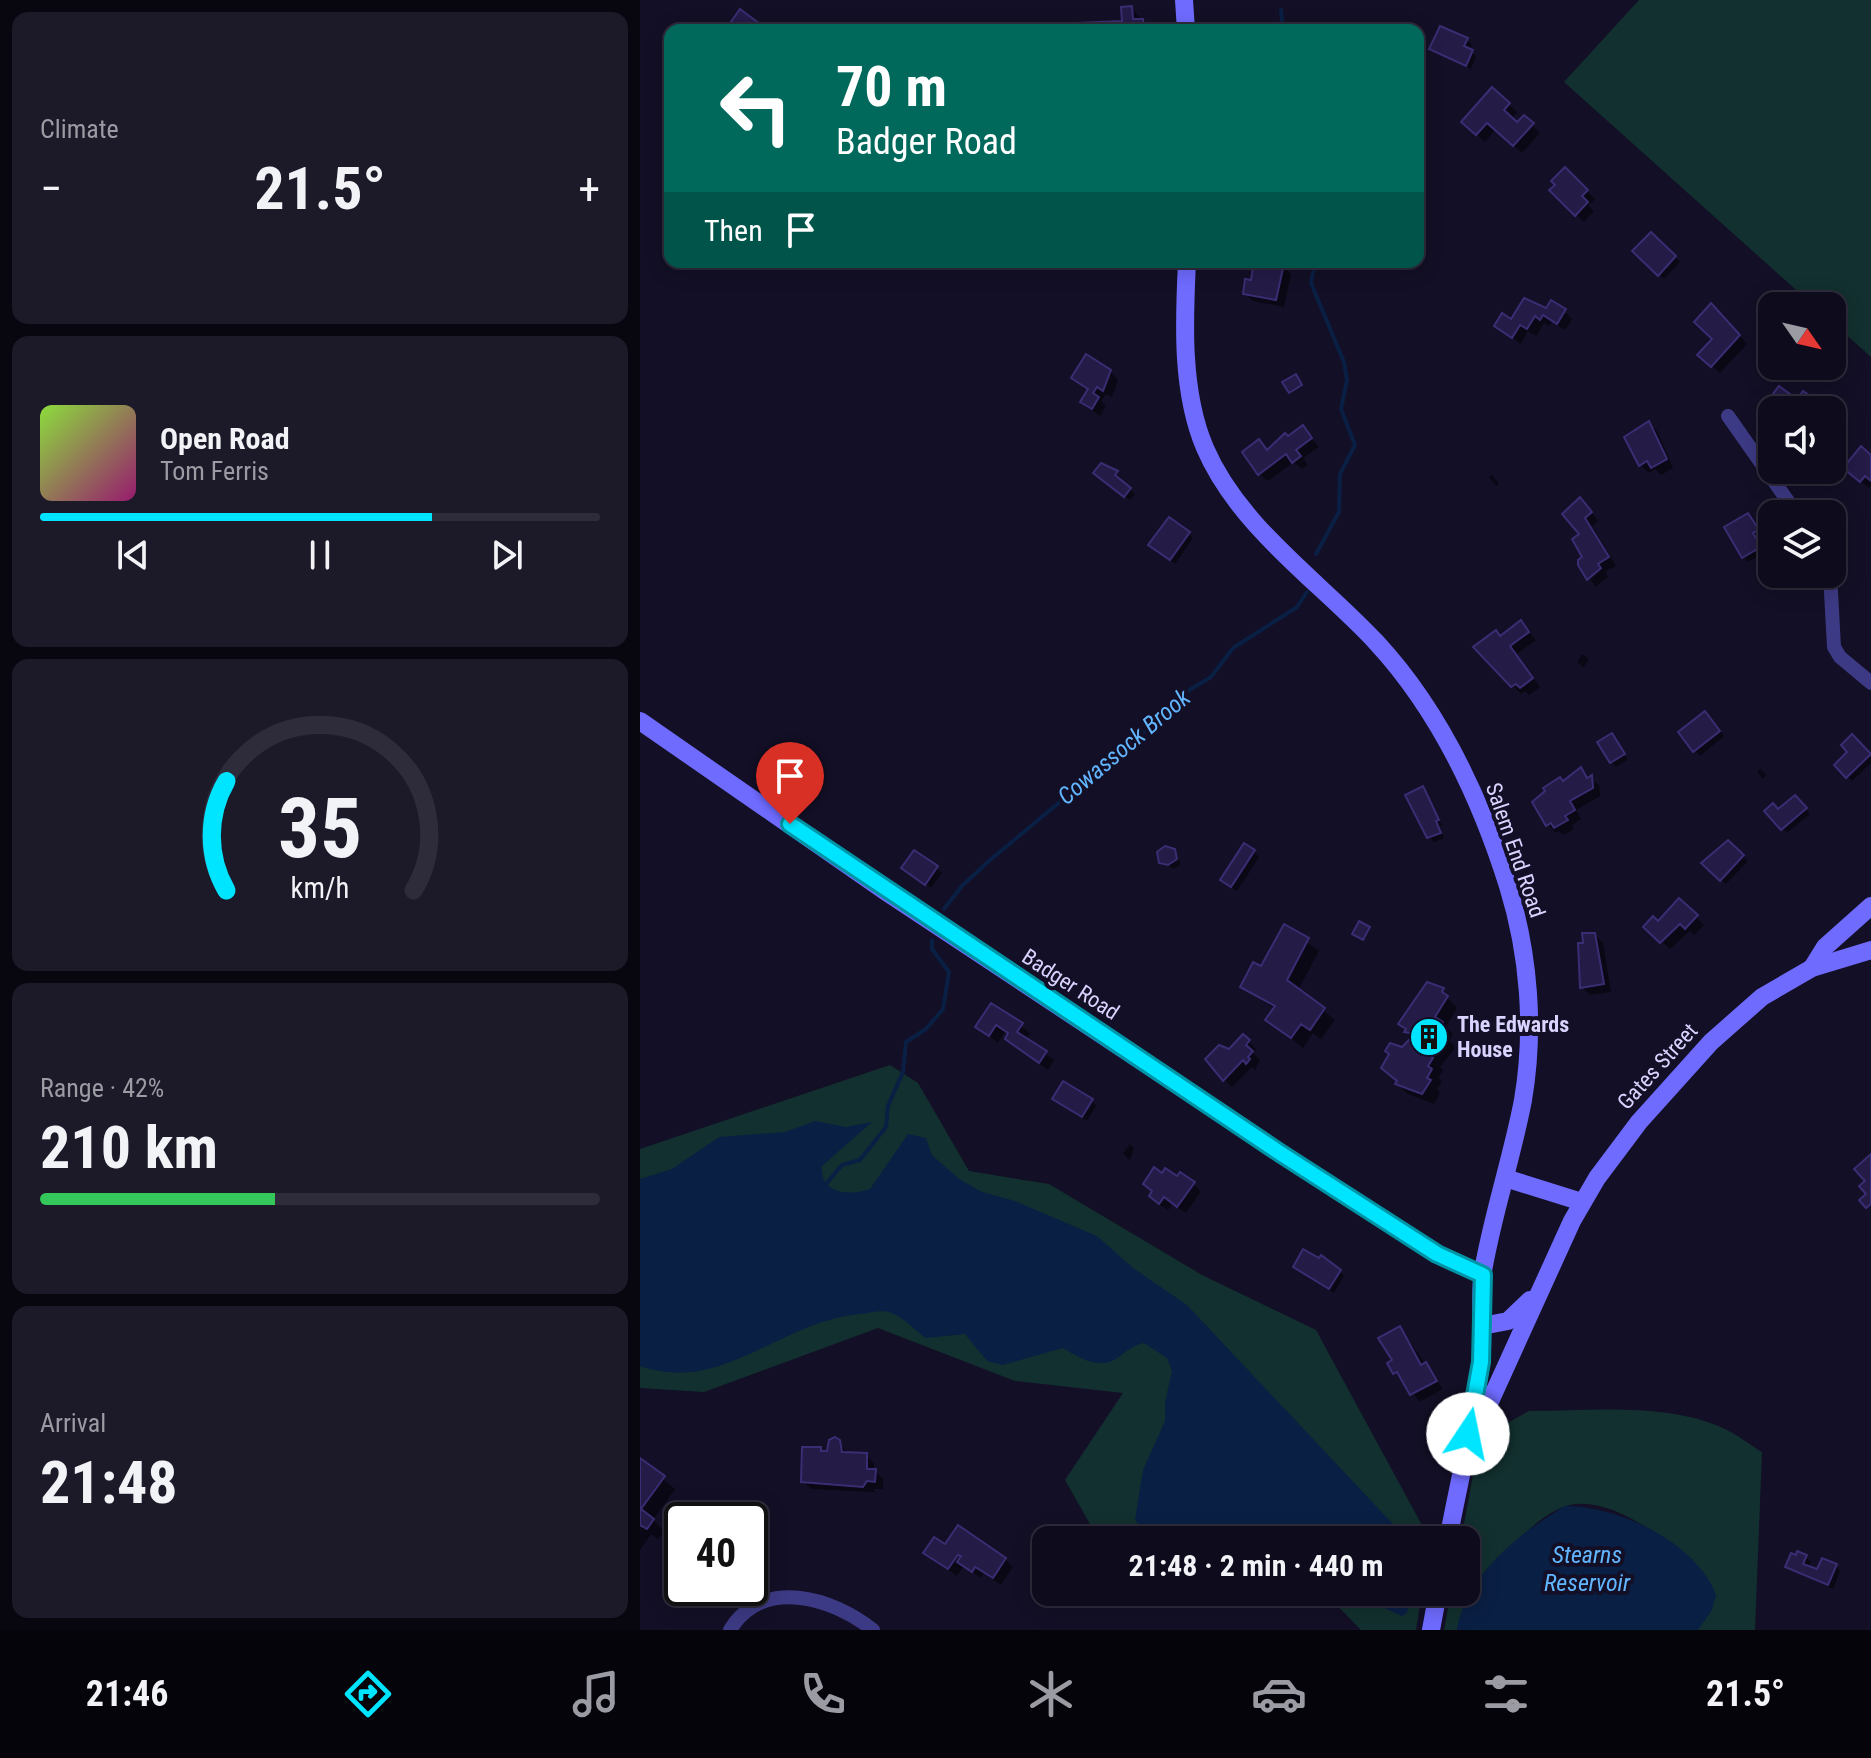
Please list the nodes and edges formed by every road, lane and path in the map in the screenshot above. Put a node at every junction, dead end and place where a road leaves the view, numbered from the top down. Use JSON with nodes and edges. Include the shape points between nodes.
{"nodes":[{"id":1,"x":1184,"y":0,"type":"edge"},
{"id":2,"x":1186,"y":24,"type":"edge"},
{"id":3,"x":1187,"y":268,"type":"edge"},
{"id":4,"x":1728,"y":416,"type":"dead end"},
{"id":5,"x":1787,"y":500,"type":"edge"},
{"id":6,"x":1831,"y":588,"type":"edge"},
{"id":7,"x":1871,"y":683,"type":"edge"},
{"id":8,"x":640,"y":721,"type":"edge"},
{"id":9,"x":1871,"y":906,"type":"edge"},
{"id":10,"x":1871,"y":950,"type":"edge"},
{"id":11,"x":1812,"y":968,"type":"junction"},
{"id":12,"x":1505,"y":1178,"type":"junction"},
{"id":13,"x":1582,"y":1202,"type":"junction"},
{"id":14,"x":1483,"y":1275,"type":"junction"},
{"id":15,"x":1543,"y":1282,"type":"junction"},
{"id":16,"x":1482,"y":1326,"type":"junction"},
{"id":17,"x":1463,"y":1459,"type":"junction"},
{"id":18,"x":1451,"y":1526,"type":"edge"},
{"id":19,"x":1435,"y":1606,"type":"edge"},
{"id":20,"x":730,"y":1630,"type":"edge"},
{"id":21,"x":873,"y":1630,"type":"edge"},
{"id":22,"x":1431,"y":1630,"type":"edge"}],
"edges":[{"from":1,"to":2,"type":"street"},
{"from":3,"to":12,"type":"street","name":"Salem End Road","via":[[1188,372],[1206,451],[1249,515],[1373,638],[1417,692],[1451,747],[1503,871],[1525,967],[1528,1046],[1523,1099]]},
{"from":4,"to":5,"type":"street"},
{"from":6,"to":7,"type":"street","via":[[1834,647]]},
{"from":8,"to":14,"type":"street","name":"Badger Road","via":[[1280,1153],[1437,1254]]},
{"from":9,"to":11,"type":"street","via":[[1831,941]]},
{"from":10,"to":11,"type":"street","name":"Gates Street"},
{"from":11,"to":13,"type":"street","name":"Gates Street","via":[[1770,991],[1711,1042],[1627,1136]]},
{"from":12,"to":13,"type":"street"},
{"from":12,"to":14,"type":"street","name":"Salem End Road"},
{"from":13,"to":15,"type":"street","name":"Gates Street"},
{"from":14,"to":16,"type":"street","name":"Salem End Road"},
{"from":15,"to":16,"type":"street","name":"Gates Street","via":[[1516,1316]]},
{"from":15,"to":17,"type":"street","name":"Gates Street"},
{"from":16,"to":17,"type":"street","name":"Salem End Road","via":[[1481,1362]]},
{"from":17,"to":18,"type":"street","name":"Salem End Road"},
{"from":19,"to":22,"type":"street"},
{"from":20,"to":21,"type":"street","via":[[748,1608],[783,1596],[825,1604]]}]}
